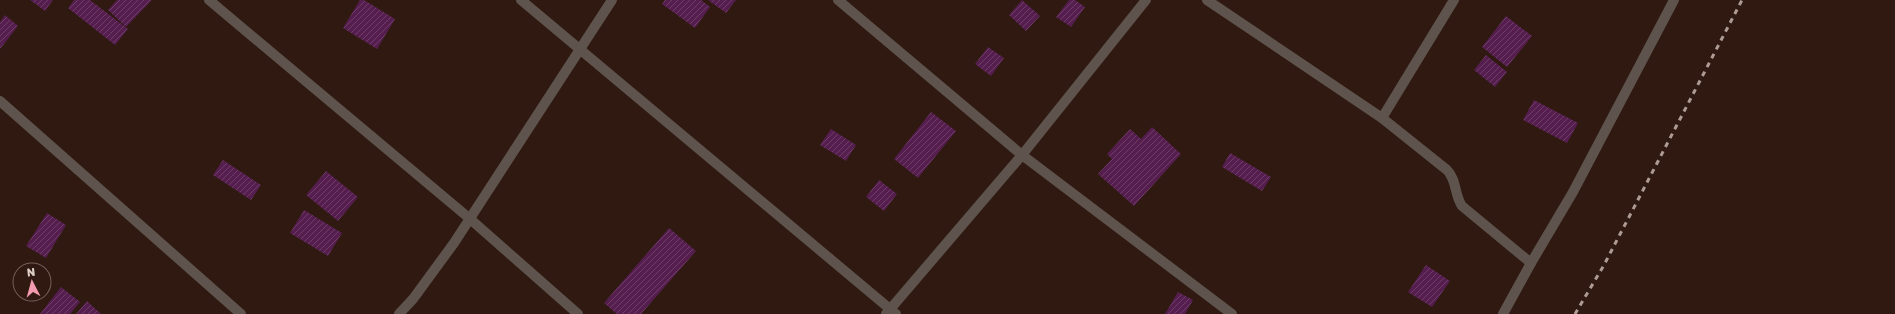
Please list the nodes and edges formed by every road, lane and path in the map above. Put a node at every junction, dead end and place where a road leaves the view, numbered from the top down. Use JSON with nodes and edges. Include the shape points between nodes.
{"nodes":[{"id":1,"x":210,"y":0,"type":"edge"},
{"id":2,"x":521,"y":0,"type":"edge"},
{"id":3,"x":612,"y":0,"type":"edge"},
{"id":4,"x":838,"y":0,"type":"edge"},
{"id":5,"x":1146,"y":0,"type":"edge"},
{"id":6,"x":1207,"y":0,"type":"edge"},
{"id":7,"x":1454,"y":0,"type":"edge"},
{"id":8,"x":1674,"y":0,"type":"edge"},
{"id":9,"x":579,"y":49,"type":"junction"},
{"id":10,"x":0,"y":101,"type":"edge"},
{"id":11,"x":1382,"y":118,"type":"junction"},
{"id":12,"x":1022,"y":155,"type":"junction"},
{"id":13,"x":469,"y":218,"type":"junction"},
{"id":14,"x":1531,"y":263,"type":"junction"},
{"id":15,"x":891,"y":312,"type":"edge"},
{"id":16,"x":240,"y":314,"type":"edge"},
{"id":17,"x":399,"y":314,"type":"edge"},
{"id":18,"x":578,"y":314,"type":"edge"},
{"id":19,"x":1232,"y":314,"type":"edge"},
{"id":20,"x":1503,"y":314,"type":"edge"}],
"edges":[{"from":1,"to":13,"type":"street"},
{"from":2,"to":9,"type":"street"},
{"from":3,"to":9,"type":"street"},
{"from":4,"to":12,"type":"street"},
{"from":5,"to":12,"type":"street"},
{"from":6,"to":11,"type":"street"},
{"from":7,"to":11,"type":"street"},
{"from":8,"to":14,"type":"street","via":[[1573,192]]},
{"from":9,"to":13,"type":"street"},
{"from":9,"to":15,"type":"street"},
{"from":10,"to":16,"type":"street"},
{"from":11,"to":14,"type":"street","via":[[1452,175],[1462,206]]},
{"from":12,"to":15,"type":"street"},
{"from":12,"to":19,"type":"street"},
{"from":13,"to":17,"type":"street","via":[[449,249]]},
{"from":13,"to":18,"type":"street"},
{"from":14,"to":20,"type":"street"}]}
